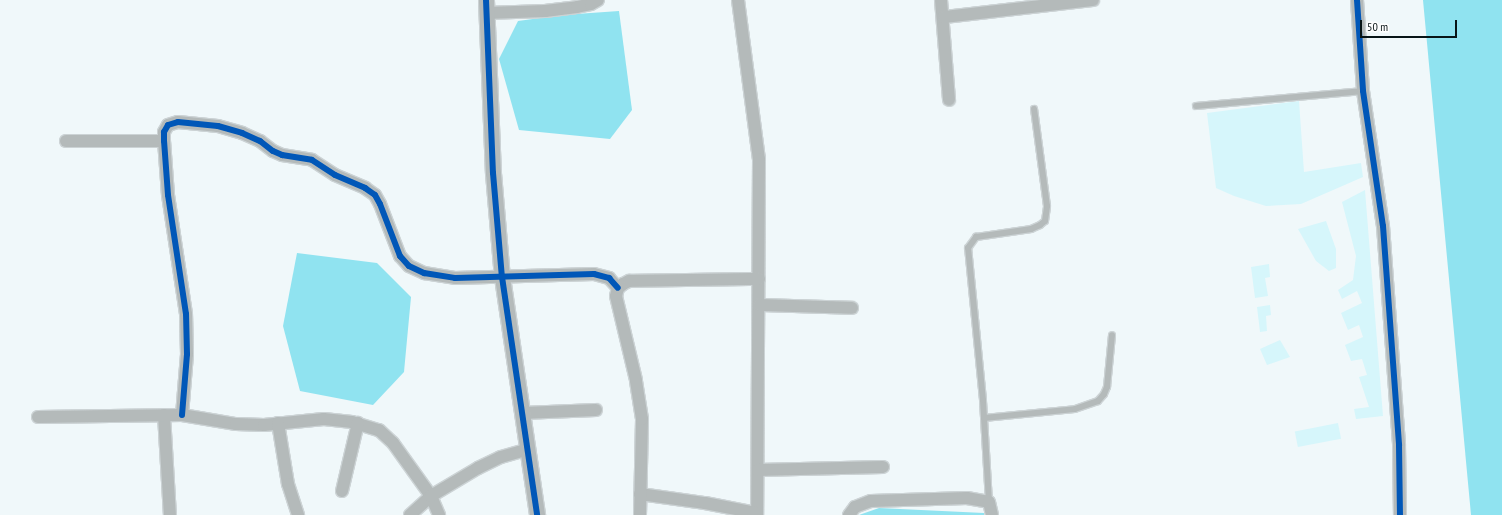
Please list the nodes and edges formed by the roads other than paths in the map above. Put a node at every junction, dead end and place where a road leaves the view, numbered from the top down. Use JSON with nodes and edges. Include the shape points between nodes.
{"nodes":[{"id":1,"x":598,"y":0,"type":"edge"},
{"id":2,"x":738,"y":0,"type":"edge"},
{"id":3,"x":941,"y":0,"type":"edge"},
{"id":4,"x":1093,"y":0,"type":"edge"},
{"id":5,"x":1356,"y":0,"type":"edge"},
{"id":6,"x":486,"y":6,"type":"edge"},
{"id":7,"x":944,"y":17,"type":"junction"},
{"id":8,"x":1363,"y":91,"type":"junction"},
{"id":9,"x":949,"y":100,"type":"dead end"},
{"id":10,"x":1196,"y":106,"type":"dead end"},
{"id":11,"x":1034,"y":109,"type":"dead end"},
{"id":12,"x":66,"y":141,"type":"dead end"},
{"id":13,"x":164,"y":141,"type":"junction"},
{"id":14,"x":502,"y":277,"type":"junction"},
{"id":15,"x":759,"y":279,"type":"junction"},
{"id":16,"x":618,"y":288,"type":"junction"},
{"id":17,"x":759,"y":305,"type":"junction"},
{"id":18,"x":852,"y":308,"type":"dead end"},
{"id":19,"x":1112,"y":334,"type":"dead end"},
{"id":20,"x":596,"y":410,"type":"dead end"},
{"id":21,"x":523,"y":412,"type":"junction"},
{"id":22,"x":164,"y":415,"type":"junction"},
{"id":23,"x":182,"y":416,"type":"junction"},
{"id":24,"x":38,"y":417,"type":"dead end"},
{"id":25,"x":984,"y":418,"type":"junction"},
{"id":26,"x":278,"y":423,"type":"junction"},
{"id":27,"x":358,"y":424,"type":"junction"},
{"id":28,"x":529,"y":449,"type":"junction"},
{"id":29,"x":883,"y":467,"type":"dead end"},
{"id":30,"x":758,"y":470,"type":"junction"},
{"id":31,"x":342,"y":491,"type":"dead end"},
{"id":32,"x":640,"y":494,"type":"junction"},
{"id":33,"x":430,"y":496,"type":"junction"},
{"id":34,"x":989,"y":502,"type":"junction"},
{"id":35,"x":757,"y":514,"type":"edge"},
{"id":36,"x":170,"y":515,"type":"edge"},
{"id":37,"x":298,"y":515,"type":"edge"},
{"id":38,"x":410,"y":515,"type":"edge"},
{"id":39,"x":439,"y":515,"type":"edge"},
{"id":40,"x":537,"y":515,"type":"edge"},
{"id":41,"x":640,"y":515,"type":"edge"},
{"id":42,"x":849,"y":515,"type":"edge"},
{"id":43,"x":992,"y":515,"type":"edge"},
{"id":44,"x":1400,"y":515,"type":"edge"}],
"edges":[{"from":1,"to":6,"type":"street","via":[[577,7],[545,11]]},
{"from":2,"to":15,"type":"street","via":[[759,159]]},
{"from":3,"to":7,"type":"street"},
{"from":4,"to":7,"type":"street"},
{"from":5,"to":8,"type":"street"},
{"from":6,"to":14,"type":"street","via":[[493,174]]},
{"from":7,"to":9,"type":"street"},
{"from":8,"to":10,"type":"lane"},
{"from":8,"to":44,"type":"street","via":[[1383,226],[1398,445]]},
{"from":11,"to":25,"type":"lane","via":[[1047,206],[1045,221],[1031,228],[976,237],[968,248]]},
{"from":12,"to":13,"type":"street"},
{"from":13,"to":14,"type":"street","via":[[164,132],[168,125],[188,122],[218,126],[242,133],[282,155],[312,160],[375,195],[400,256],[409,266],[424,273],[454,278]]},
{"from":13,"to":23,"type":"street","via":[[168,195],[186,314],[187,354]]},
{"from":14,"to":16,"type":"street","via":[[594,274],[608,278]]},
{"from":14,"to":21,"type":"street"},
{"from":15,"to":16,"type":"street","via":[[629,281]]},
{"from":15,"to":17,"type":"street"},
{"from":16,"to":32,"type":"street","via":[[616,296],[636,380],[642,419]]},
{"from":17,"to":18,"type":"street"},
{"from":17,"to":30,"type":"street"},
{"from":19,"to":25,"type":"lane","via":[[1107,387],[1098,401],[1075,409]]},
{"from":20,"to":21,"type":"street"},
{"from":21,"to":28,"type":"street"},
{"from":22,"to":23,"type":"street"},
{"from":22,"to":24,"type":"street"},
{"from":22,"to":36,"type":"street"},
{"from":23,"to":26,"type":"street","via":[[236,424]]},
{"from":25,"to":34,"type":"lane"},
{"from":26,"to":27,"type":"street","via":[[324,419]]},
{"from":26,"to":37,"type":"street","via":[[288,484]]},
{"from":27,"to":31,"type":"street"},
{"from":27,"to":33,"type":"street","via":[[379,430],[393,443]]},
{"from":28,"to":33,"type":"street","via":[[501,457]]},
{"from":28,"to":40,"type":"street"},
{"from":29,"to":30,"type":"street"},
{"from":30,"to":35,"type":"street"},
{"from":32,"to":35,"type":"street","via":[[705,503]]},
{"from":32,"to":41,"type":"street"},
{"from":33,"to":38,"type":"street"},
{"from":33,"to":39,"type":"street"},
{"from":34,"to":42,"type":"street","via":[[968,498],[871,500],[855,507]]},
{"from":34,"to":43,"type":"street"}]}
